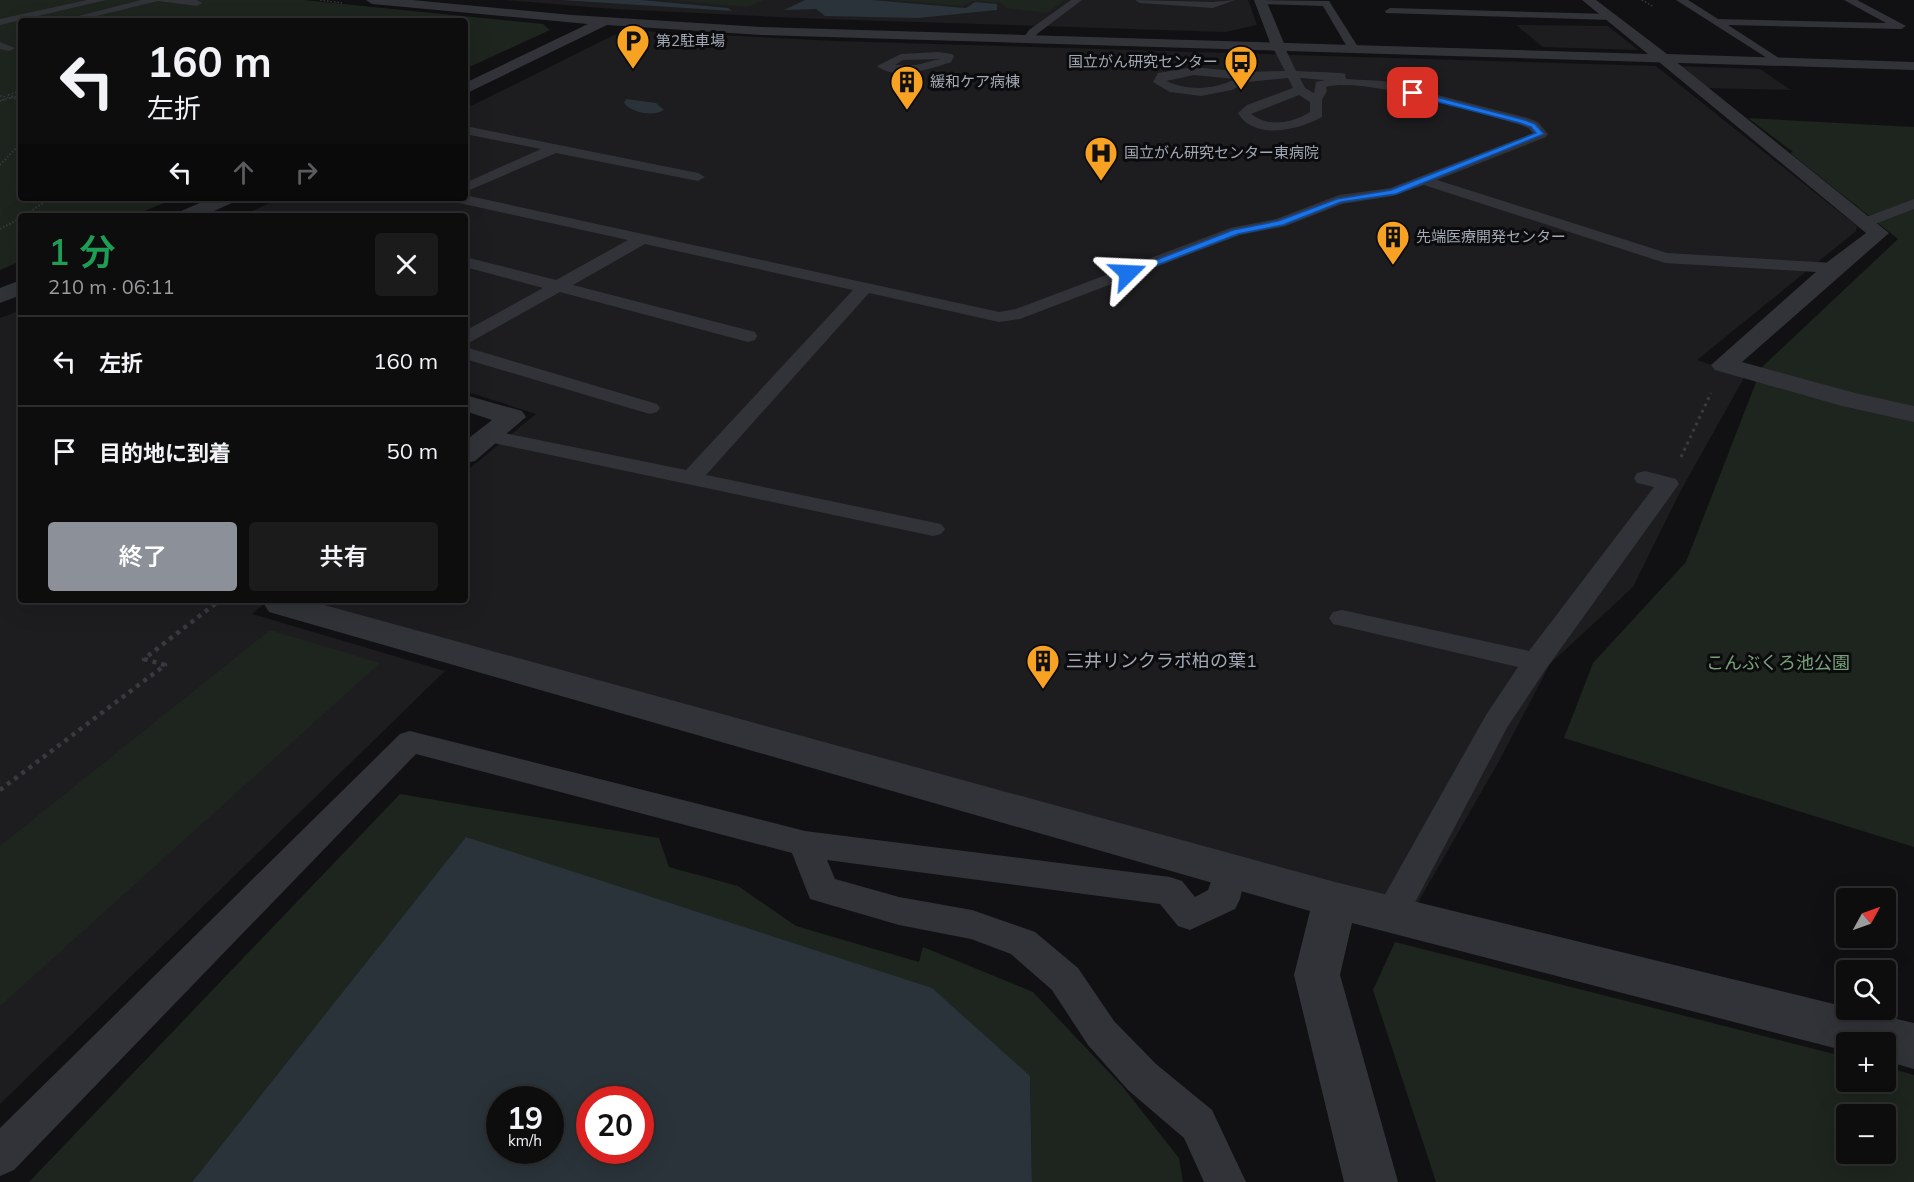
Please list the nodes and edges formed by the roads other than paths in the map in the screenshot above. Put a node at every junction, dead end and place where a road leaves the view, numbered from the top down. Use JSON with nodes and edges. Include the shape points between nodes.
{"nodes":[{"id":1,"x":101,"y":0,"type":"edge"},
{"id":2,"x":154,"y":0,"type":"edge"},
{"id":3,"x":163,"y":0,"type":"edge"},
{"id":4,"x":372,"y":0,"type":"edge"},
{"id":5,"x":1077,"y":0,"type":"edge"},
{"id":6,"x":1140,"y":0,"type":"edge"},
{"id":7,"x":1230,"y":0,"type":"edge"},
{"id":8,"x":1260,"y":0,"type":"edge"},
{"id":9,"x":1588,"y":0,"type":"edge"},
{"id":10,"x":1682,"y":0,"type":"edge"},
{"id":11,"x":1849,"y":0,"type":"edge"},
{"id":12,"x":197,"y":3,"type":"dead end"},
{"id":13,"x":1390,"y":11,"type":"dead end"},
{"id":14,"x":1610,"y":17,"type":"junction"},
{"id":15,"x":18,"y":18,"type":"edge"},
{"id":16,"x":18,"y":18,"type":"edge"},
{"id":17,"x":74,"y":18,"type":"dead end"},
{"id":18,"x":605,"y":21,"type":"junction"},
{"id":19,"x":0,"y":22,"type":"edge"},
{"id":20,"x":1715,"y":22,"type":"junction"},
{"id":21,"x":1737,"y":36,"type":"junction"},
{"id":22,"x":1759,"y":36,"type":"dead end"},
{"id":23,"x":949,"y":38,"type":"junction"},
{"id":24,"x":1027,"y":40,"type":"junction"},
{"id":25,"x":1279,"y":48,"type":"junction"},
{"id":26,"x":1354,"y":50,"type":"junction"},
{"id":27,"x":938,"y":55,"type":"dead end"},
{"id":28,"x":1664,"y":59,"type":"junction"},
{"id":29,"x":1778,"y":62,"type":"junction"},
{"id":30,"x":1914,"y":66,"type":"edge"},
{"id":31,"x":1290,"y":74,"type":"junction"},
{"id":32,"x":1440,"y":86,"type":"dead end"},
{"id":33,"x":468,"y":87,"type":"edge"},
{"id":34,"x":1300,"y":90,"type":"junction"},
{"id":35,"x":1426,"y":91,"type":"junction"},
{"id":36,"x":1316,"y":100,"type":"junction"},
{"id":37,"x":1469,"y":106,"type":"junction"},
{"id":38,"x":468,"y":131,"type":"edge"},
{"id":39,"x":555,"y":148,"type":"junction"},
{"id":40,"x":698,"y":177,"type":"dead end"},
{"id":41,"x":1423,"y":180,"type":"junction"},
{"id":42,"x":468,"y":187,"type":"edge"},
{"id":43,"x":468,"y":200,"type":"edge"},
{"id":44,"x":220,"y":201,"type":"edge"},
{"id":45,"x":1914,"y":204,"type":"edge"},
{"id":46,"x":193,"y":213,"type":"edge"},
{"id":47,"x":1867,"y":222,"type":"junction"},
{"id":48,"x":642,"y":239,"type":"junction"},
{"id":49,"x":468,"y":263,"type":"edge"},
{"id":50,"x":1834,"y":268,"type":"junction"},
{"id":51,"x":559,"y":286,"type":"junction"},
{"id":52,"x":18,"y":288,"type":"edge"},
{"id":53,"x":864,"y":288,"type":"junction"},
{"id":54,"x":0,"y":296,"type":"edge"},
{"id":55,"x":748,"y":336,"type":"dead end"},
{"id":56,"x":468,"y":337,"type":"edge"},
{"id":57,"x":468,"y":354,"type":"edge"},
{"id":58,"x":468,"y":404,"type":"edge"},
{"id":59,"x":650,"y":408,"type":"dead end"},
{"id":60,"x":1914,"y":414,"type":"edge"},
{"id":61,"x":489,"y":436,"type":"junction"},
{"id":62,"x":468,"y":453,"type":"edge"},
{"id":63,"x":692,"y":478,"type":"junction"},
{"id":64,"x":1657,"y":481,"type":"road end"},
{"id":65,"x":933,"y":529,"type":"dead end"},
{"id":66,"x":282,"y":603,"type":"edge"},
{"id":67,"x":1342,"y":618,"type":"dead end"},
{"id":68,"x":1536,"y":662,"type":"junction"},
{"id":69,"x":805,"y":844,"type":"junction"},
{"id":70,"x":1230,"y":871,"type":"junction"},
{"id":71,"x":1335,"y":900,"type":"junction"},
{"id":72,"x":1391,"y":915,"type":"junction"},
{"id":73,"x":1914,"y":1046,"type":"edge"},
{"id":74,"x":0,"y":1156,"type":"edge"},
{"id":75,"x":1225,"y":1182,"type":"edge"},
{"id":76,"x":1371,"y":1182,"type":"edge"}],
"edges":[{"from":1,"to":16,"type":"lane"},
{"from":2,"to":17,"type":"lane"},
{"from":3,"to":12,"type":"lane"},
{"from":4,"to":18,"type":"street"},
{"from":5,"to":24,"type":"lane"},
{"from":6,"to":7,"type":"lane","via":[[1204,5]]},
{"from":8,"to":25,"type":"street"},
{"from":8,"to":26,"type":"lane","via":[[1326,3]]},
{"from":9,"to":14,"type":"street"},
{"from":10,"to":20,"type":"lane"},
{"from":11,"to":20,"type":"lane","via":[[1902,26]]},
{"from":13,"to":14,"type":"lane"},
{"from":14,"to":28,"type":"street"},
{"from":15,"to":19,"type":"lane"},
{"from":18,"to":23,"type":"street"},
{"from":18,"to":33,"type":"street"},
{"from":20,"to":21,"type":"lane"},
{"from":21,"to":22,"type":"lane"},
{"from":21,"to":29,"type":"lane"},
{"from":23,"to":24,"type":"street"},
{"from":23,"to":27,"type":"lane","via":[[941,42]]},
{"from":24,"to":25,"type":"street"},
{"from":25,"to":26,"type":"street"},
{"from":25,"to":31,"type":"lane"},
{"from":26,"to":28,"type":"street"},
{"from":28,"to":29,"type":"street"},
{"from":28,"to":47,"type":"street"},
{"from":29,"to":30,"type":"street"},
{"from":31,"to":31,"type":"lane","via":[[1244,80],[1202,92],[1174,89],[1158,82],[1162,76],[1181,72]]},
{"from":31,"to":34,"type":"lane"},
{"from":31,"to":35,"type":"lane","via":[[1384,81]]},
{"from":32,"to":35,"type":"lane"},
{"from":34,"to":36,"type":"lane"},
{"from":34,"to":36,"type":"lane","via":[[1244,113],[1265,124],[1286,126],[1317,114]]},
{"from":35,"to":37,"type":"lane"},
{"from":36,"to":37,"type":"lane","via":[[1320,85],[1343,82],[1383,85]]},
{"from":37,"to":41,"type":"lane","via":[[1533,125],[1541,134]]},
{"from":38,"to":39,"type":"lane"},
{"from":39,"to":40,"type":"lane"},
{"from":39,"to":42,"type":"lane"},
{"from":41,"to":50,"type":"lane","via":[[1665,258]]},
{"from":41,"to":53,"type":"lane","via":[[1393,192],[1340,200],[1280,223],[1236,231],[1020,314],[999,317]]},
{"from":43,"to":48,"type":"lane"},
{"from":44,"to":46,"type":"street"},
{"from":45,"to":47,"type":"lane"},
{"from":47,"to":50,"type":"street","via":[[1879,233]]},
{"from":48,"to":51,"type":"lane"},
{"from":48,"to":53,"type":"lane"},
{"from":49,"to":51,"type":"lane"},
{"from":50,"to":60,"type":"street","via":[[1724,365]]},
{"from":51,"to":55,"type":"lane"},
{"from":51,"to":56,"type":"lane"},
{"from":52,"to":54,"type":"street"},
{"from":53,"to":63,"type":"lane"},
{"from":57,"to":59,"type":"lane"},
{"from":58,"to":61,"type":"street","via":[[512,417]]},
{"from":61,"to":62,"type":"street"},
{"from":61,"to":63,"type":"lane"},
{"from":63,"to":65,"type":"lane","via":[[857,519]]},
{"from":64,"to":68,"type":"lane"},
{"from":66,"to":70,"type":"street"},
{"from":67,"to":68,"type":"lane"},
{"from":68,"to":72,"type":"lane","via":[[1496,722]]},
{"from":69,"to":70,"type":"lane","via":[[1170,891],[1190,916],[1223,899]]},
{"from":69,"to":74,"type":"lane","via":[[410,742]]},
{"from":69,"to":75,"type":"lane","via":[[822,889],[899,911],[972,925],[1023,943],[1065,979],[1101,1033],[1142,1077],[1198,1124]]},
{"from":70,"to":71,"type":"street"},
{"from":71,"to":72,"type":"street"},
{"from":71,"to":76,"type":"street","via":[[1317,975]]},
{"from":72,"to":73,"type":"street"}]}
